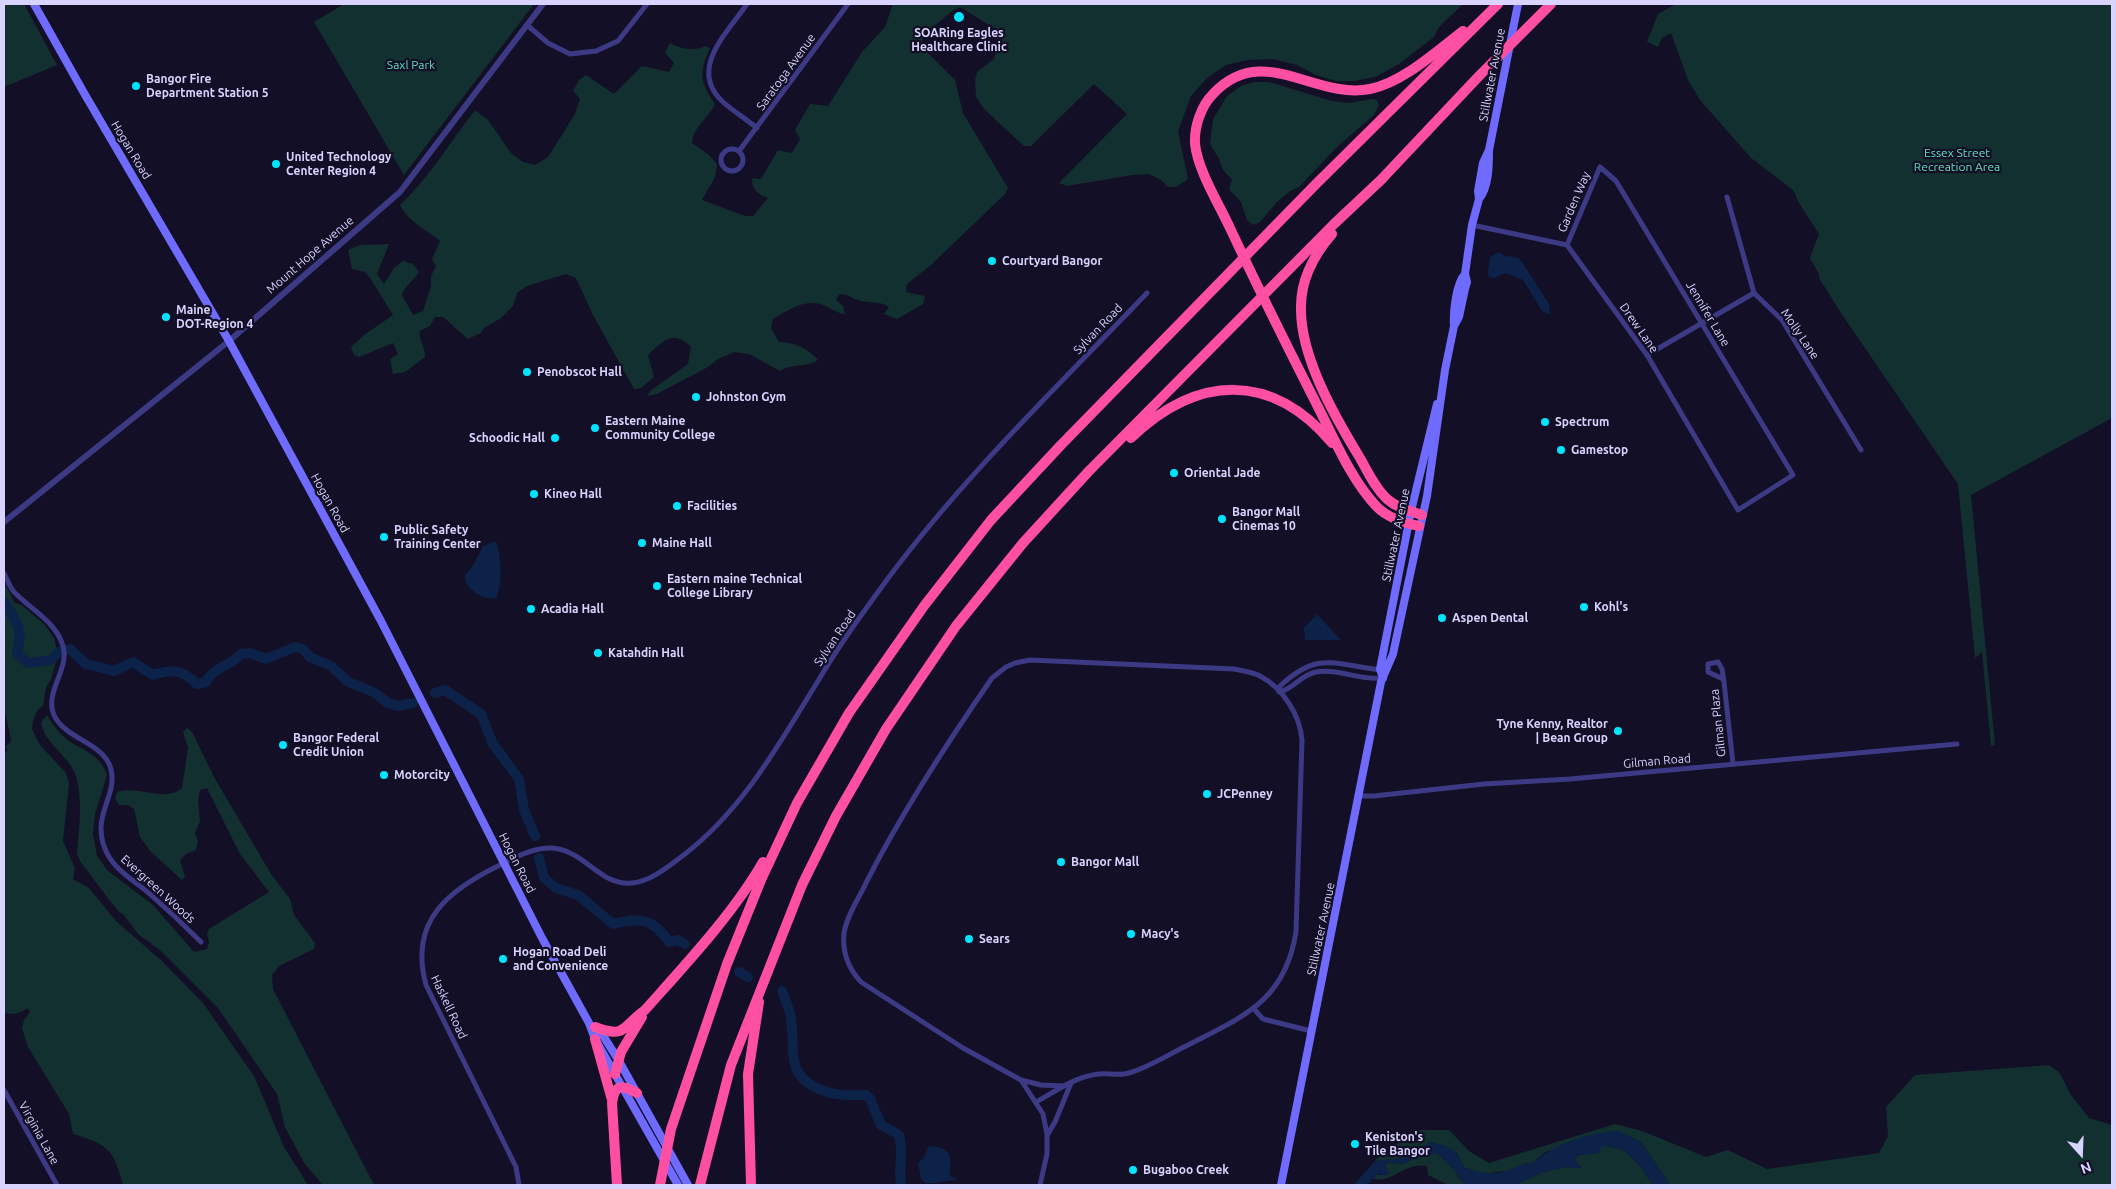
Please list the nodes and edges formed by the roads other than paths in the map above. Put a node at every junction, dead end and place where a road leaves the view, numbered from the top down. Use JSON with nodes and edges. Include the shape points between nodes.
{"nodes":[{"id":1,"x":34,"y":4,"type":"edge"},
{"id":2,"x":543,"y":4,"type":"edge"},
{"id":3,"x":646,"y":4,"type":"edge"},
{"id":4,"x":747,"y":4,"type":"edge"},
{"id":5,"x":848,"y":4,"type":"edge"},
{"id":6,"x":1497,"y":4,"type":"edge"},
{"id":7,"x":1518,"y":4,"type":"edge"},
{"id":8,"x":1551,"y":4,"type":"edge"},
{"id":9,"x":527,"y":25,"type":"junction"},
{"id":10,"x":757,"y":128,"type":"junction"},
{"id":11,"x":739,"y":151,"type":"junction"},
{"id":12,"x":1600,"y":167,"type":"joint"},
{"id":13,"x":1383,"y":178,"type":"junction"},
{"id":14,"x":1728,"y":197,"type":"dead end"},
{"id":15,"x":1472,"y":225,"type":"junction"},
{"id":16,"x":1567,"y":245,"type":"junction"},
{"id":17,"x":1148,"y":293,"type":"dead end"},
{"id":18,"x":1754,"y":293,"type":"junction"},
{"id":19,"x":1702,"y":324,"type":"junction"},
{"id":20,"x":229,"y":341,"type":"junction"},
{"id":21,"x":1647,"y":355,"type":"junction"},
{"id":22,"x":1440,"y":398,"type":"junction"},
{"id":23,"x":1861,"y":450,"type":"dead end"},
{"id":24,"x":1345,"y":461,"type":"junction"},
{"id":25,"x":1738,"y":510,"type":"joint"},
{"id":26,"x":1411,"y":511,"type":"junction"},
{"id":27,"x":1422,"y":515,"type":"junction"},
{"id":28,"x":1044,"y":519,"type":"junction"},
{"id":29,"x":4,"y":522,"type":"edge"},
{"id":30,"x":1414,"y":525,"type":"junction"},
{"id":31,"x":4,"y":573,"type":"edge"},
{"id":32,"x":1384,"y":670,"type":"junction"},
{"id":33,"x":1382,"y":678,"type":"junction"},
{"id":34,"x":1724,"y":679,"type":"dead end"},
{"id":35,"x":1279,"y":692,"type":"junction"},
{"id":36,"x":1957,"y":744,"type":"dead end"},
{"id":37,"x":1733,"y":764,"type":"junction"},
{"id":38,"x":1359,"y":796,"type":"junction"},
{"id":39,"x":797,"y":803,"type":"junction"},
{"id":40,"x":504,"y":862,"type":"junction"},
{"id":41,"x":201,"y":942,"type":"dead end"},
{"id":42,"x":758,"y":994,"type":"junction"},
{"id":43,"x":1254,"y":1009,"type":"junction"},
{"id":44,"x":645,"y":1010,"type":"junction"},
{"id":45,"x":592,"y":1025,"type":"junction"},
{"id":46,"x":1311,"y":1031,"type":"junction"},
{"id":47,"x":595,"y":1038,"type":"junction"},
{"id":48,"x":619,"y":1061,"type":"junction"},
{"id":49,"x":615,"y":1074,"type":"junction"},
{"id":50,"x":1021,"y":1080,"type":"junction"},
{"id":51,"x":1071,"y":1082,"type":"junction"},
{"id":52,"x":1064,"y":1086,"type":"junction"},
{"id":53,"x":623,"y":1087,"type":"junction"},
{"id":54,"x":4,"y":1090,"type":"edge"},
{"id":55,"x":637,"y":1093,"type":"junction"},
{"id":56,"x":1036,"y":1102,"type":"junction"},
{"id":57,"x":612,"y":1103,"type":"junction"},
{"id":58,"x":1047,"y":1134,"type":"junction"},
{"id":59,"x":57,"y":1185,"type":"edge"},
{"id":60,"x":518,"y":1185,"type":"edge"},
{"id":61,"x":617,"y":1185,"type":"edge"},
{"id":62,"x":660,"y":1185,"type":"edge"},
{"id":63,"x":678,"y":1185,"type":"edge"},
{"id":64,"x":688,"y":1185,"type":"edge"},
{"id":65,"x":700,"y":1185,"type":"edge"},
{"id":66,"x":751,"y":1185,"type":"edge"},
{"id":67,"x":1040,"y":1185,"type":"edge"},
{"id":68,"x":1281,"y":1185,"type":"edge"}],
"edges":[{"from":1,"to":20,"type":"main road","name":"Hogan Road"},
{"from":2,"to":9,"type":"street","name":"Mount Hope Avenue"},
{"from":3,"to":9,"type":"street","via":[[618,41],[596,52],[570,54],[548,43]]},
{"from":4,"to":10,"type":"street","via":[[710,58],[708,71],[712,89],[717,95]]},
{"from":5,"to":10,"type":"street","name":"Saratoga Avenue"},
{"from":6,"to":24,"type":"highway","via":[[1400,77],[1371,89],[1344,91],[1270,70],[1255,71],[1241,74],[1221,86],[1200,116],[1195,143],[1201,165],[1270,313]]},
{"from":6,"to":39,"type":"highway","via":[[1316,184],[991,520],[924,606],[849,713]]},
{"from":7,"to":15,"type":"main road","name":"Stillwater Avenue"},
{"from":8,"to":13,"type":"highway"},
{"from":9,"to":20,"type":"street","name":"Mount Hope Avenue","via":[[400,192]]},
{"from":10,"to":11,"type":"street","name":"Saratoga Avenue"},
{"from":11,"to":11,"type":"street","name":"Saratoga Avenue","via":[[725,152],[722,158],[725,168],[732,171],[741,167],[743,157]]},
{"from":12,"to":16,"type":"street","name":"Garden Way"},
{"from":12,"to":19,"type":"street","name":"Jennifer Lane","via":[[1616,181]]},
{"from":13,"to":26,"type":"highway","via":[[1327,240],[1313,261],[1301,300],[1302,334],[1339,422],[1380,491],[1389,501]]},
{"from":13,"to":28,"type":"highway"},
{"from":14,"to":18,"type":"street"},
{"from":15,"to":16,"type":"street"},
{"from":15,"to":22,"type":"main road","name":"Stillwater Avenue"},
{"from":16,"to":21,"type":"street","name":"Drew Lane"},
{"from":17,"to":40,"type":"street","name":"Sylvan Road","via":[[941,511],[850,632],[762,771],[701,841],[659,872],[632,883],[610,880],[571,853],[559,849],[527,852]]},
{"from":18,"to":19,"type":"street"},
{"from":18,"to":23,"type":"street","name":"Molly Lane","via":[[1782,320]]},
{"from":19,"to":21,"type":"street"},
{"from":19,"to":25,"type":"street","name":"Jennifer Lane","via":[[1793,475]]},
{"from":20,"to":29,"type":"street","name":"Mount Hope Avenue"},
{"from":20,"to":40,"type":"main road","name":"Hogan Road","via":[[406,667]]},
{"from":21,"to":25,"type":"street","name":"Drew Lane"},
{"from":22,"to":26,"type":"main road","name":"Stillwater Avenue"},
{"from":22,"to":27,"type":"main road","name":"Stillwater Avenue"},
{"from":24,"to":28,"type":"highway","via":[[1315,424],[1291,406],[1260,393],[1213,391],[1178,402],[1144,426]]},
{"from":24,"to":30,"type":"highway","via":[[1378,508],[1391,517]]},
{"from":26,"to":27,"type":"highway"},
{"from":26,"to":30,"type":"main road","name":"Stillwater Avenue"},
{"from":27,"to":30,"type":"main road","name":"Stillwater Avenue"},
{"from":28,"to":42,"type":"highway","via":[[956,626],[886,729],[806,876]]},
{"from":30,"to":32,"type":"main road","name":"Stillwater Avenue"},
{"from":31,"to":41,"type":"street","name":"Evergreen Woods","via":[[14,592],[53,626],[63,644],[65,656],[51,702],[54,715],[64,728],[109,763],[113,778],[101,818],[101,838],[107,853],[116,866]]},
{"from":32,"to":33,"type":"main road","name":"Stillwater Avenue"},
{"from":32,"to":35,"type":"street","via":[[1334,662],[1311,665],[1295,672],[1280,686]]},
{"from":33,"to":35,"type":"street","via":[[1316,672],[1305,675],[1286,691]]},
{"from":33,"to":38,"type":"main road","name":"Stillwater Avenue"},
{"from":34,"to":37,"type":"street","name":"Gilman Plaza"},
{"from":35,"to":43,"type":"street","via":[[1292,709],[1302,740],[1296,925],[1285,972]]},
{"from":35,"to":50,"type":"street","via":[[1258,675],[1234,669],[1030,660],[1000,671],[968,713],[880,858],[850,917],[845,930],[844,950],[850,967],[866,986],[963,1048]]},
{"from":36,"to":37,"type":"street","name":"Gilman Road"},
{"from":37,"to":38,"type":"street","name":"Gilman Road"},
{"from":38,"to":46,"type":"main road","name":"Stillwater Avenue"},
{"from":39,"to":44,"type":"highway","via":[[753,880]]},
{"from":39,"to":62,"type":"highway","via":[[727,964],[672,1129]]},
{"from":40,"to":45,"type":"main road","name":"Hogan Road","via":[[542,938]]},
{"from":40,"to":60,"type":"street","name":"Haskell Road","via":[[461,886],[432,916],[423,944],[422,971],[434,1002],[516,1167]]},
{"from":42,"to":65,"type":"highway","via":[[731,1065]]},
{"from":42,"to":66,"type":"highway","via":[[759,1009],[748,1074]]},
{"from":43,"to":46,"type":"street","via":[[1263,1018]]},
{"from":43,"to":51,"type":"street","via":[[1141,1069],[1125,1074],[1093,1075]]},
{"from":44,"to":45,"type":"highway","via":[[618,1033]]},
{"from":44,"to":48,"type":"highway"},
{"from":45,"to":47,"type":"main road","name":"Hogan Road"},
{"from":45,"to":48,"type":"main road","name":"Hogan Road","via":[[602,1034]]},
{"from":46,"to":68,"type":"main road","name":"Stillwater Avenue"},
{"from":47,"to":49,"type":"main road","name":"Hogan Road"},
{"from":47,"to":57,"type":"highway"},
{"from":48,"to":49,"type":"highway"},
{"from":48,"to":55,"type":"main road","name":"Hogan Road"},
{"from":49,"to":53,"type":"main road","name":"Hogan Road"},
{"from":50,"to":52,"type":"street"},
{"from":50,"to":56,"type":"street"},
{"from":51,"to":52,"type":"street"},
{"from":51,"to":58,"type":"street"},
{"from":52,"to":56,"type":"street"},
{"from":53,"to":55,"type":"highway"},
{"from":53,"to":57,"type":"highway","via":[[616,1090]]},
{"from":53,"to":63,"type":"main road","name":"Hogan Road"},
{"from":54,"to":59,"type":"street","name":"Virginia Lane"},
{"from":55,"to":64,"type":"main road","name":"Hogan Road"},
{"from":56,"to":58,"type":"street","via":[[1043,1114]]},
{"from":57,"to":61,"type":"highway"},
{"from":58,"to":67,"type":"street","via":[[1047,1154]]}]}
